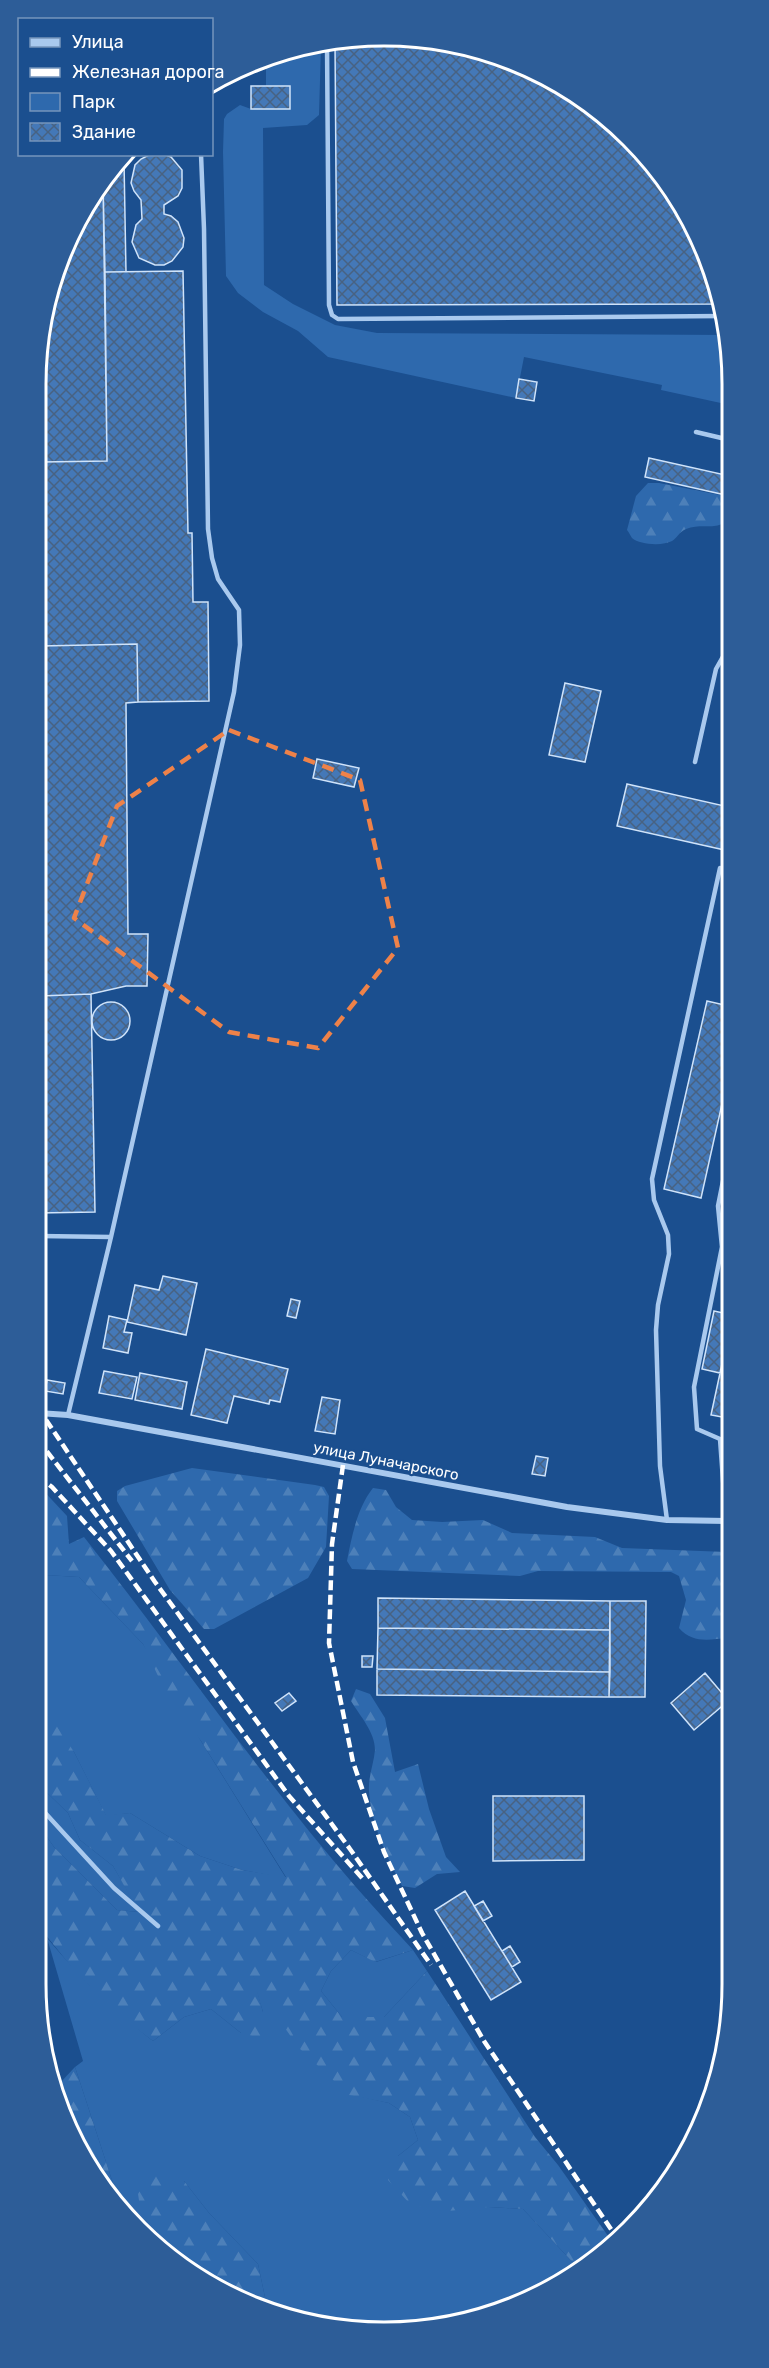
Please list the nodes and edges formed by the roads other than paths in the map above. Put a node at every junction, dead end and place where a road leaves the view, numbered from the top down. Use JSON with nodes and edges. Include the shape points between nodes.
{"nodes":[{"id":1,"x":327,"y":51,"type":"edge"},
{"id":2,"x":201,"y":156,"type":"edge"},
{"id":3,"x":715,"y":316,"type":"edge"},
{"id":4,"x":696,"y":432,"type":"dead end"},
{"id":5,"x":722,"y":438,"type":"edge"},
{"id":6,"x":722,"y":658,"type":"edge"},
{"id":7,"x":695,"y":762,"type":"dead end"},
{"id":8,"x":720,"y":868,"type":"dead end"},
{"id":9,"x":722,"y":1186,"type":"edge"},
{"id":10,"x":46,"y":1236,"type":"edge"},
{"id":11,"x":111,"y":1238,"type":"junction"},
{"id":12,"x":722,"y":1247,"type":"edge"},
{"id":13,"x":722,"y":1247,"type":"edge"},
{"id":14,"x":46,"y":1413,"type":"edge"},
{"id":15,"x":68,"y":1415,"type":"junction"},
{"id":16,"x":722,"y":1466,"type":"edge"},
{"id":17,"x":667,"y":1520,"type":"junction"},
{"id":18,"x":722,"y":1521,"type":"edge"},
{"id":19,"x":46,"y":1814,"type":"edge"},
{"id":20,"x":158,"y":1926,"type":"dead end"}],
"edges":[{"from":1,"to":3,"type":"lane","via":[[332,315],[338,319]]},
{"from":2,"to":11,"type":"lane","via":[[208,530],[218,579],[239,610],[240,645],[234,692]]},
{"from":4,"to":5,"type":"lane"},
{"from":6,"to":7,"type":"lane","via":[[716,669]]},
{"from":8,"to":17,"type":"lane","via":[[652,1179],[654,1200],[668,1235],[669,1254],[656,1330],[660,1466]]},
{"from":9,"to":13,"type":"lane","via":[[718,1206]]},
{"from":10,"to":11,"type":"lane"},
{"from":11,"to":15,"type":"lane"},
{"from":12,"to":16,"type":"lane","via":[[694,1387],[697,1429],[720,1439]]},
{"from":14,"to":15,"type":"street","name":"улица Луначарского"},
{"from":15,"to":17,"type":"street","name":"улица Луначарского","via":[[567,1507]]},
{"from":17,"to":18,"type":"street","name":"улица Луначарского"},
{"from":19,"to":20,"type":"lane","via":[[114,1888]]}]}
